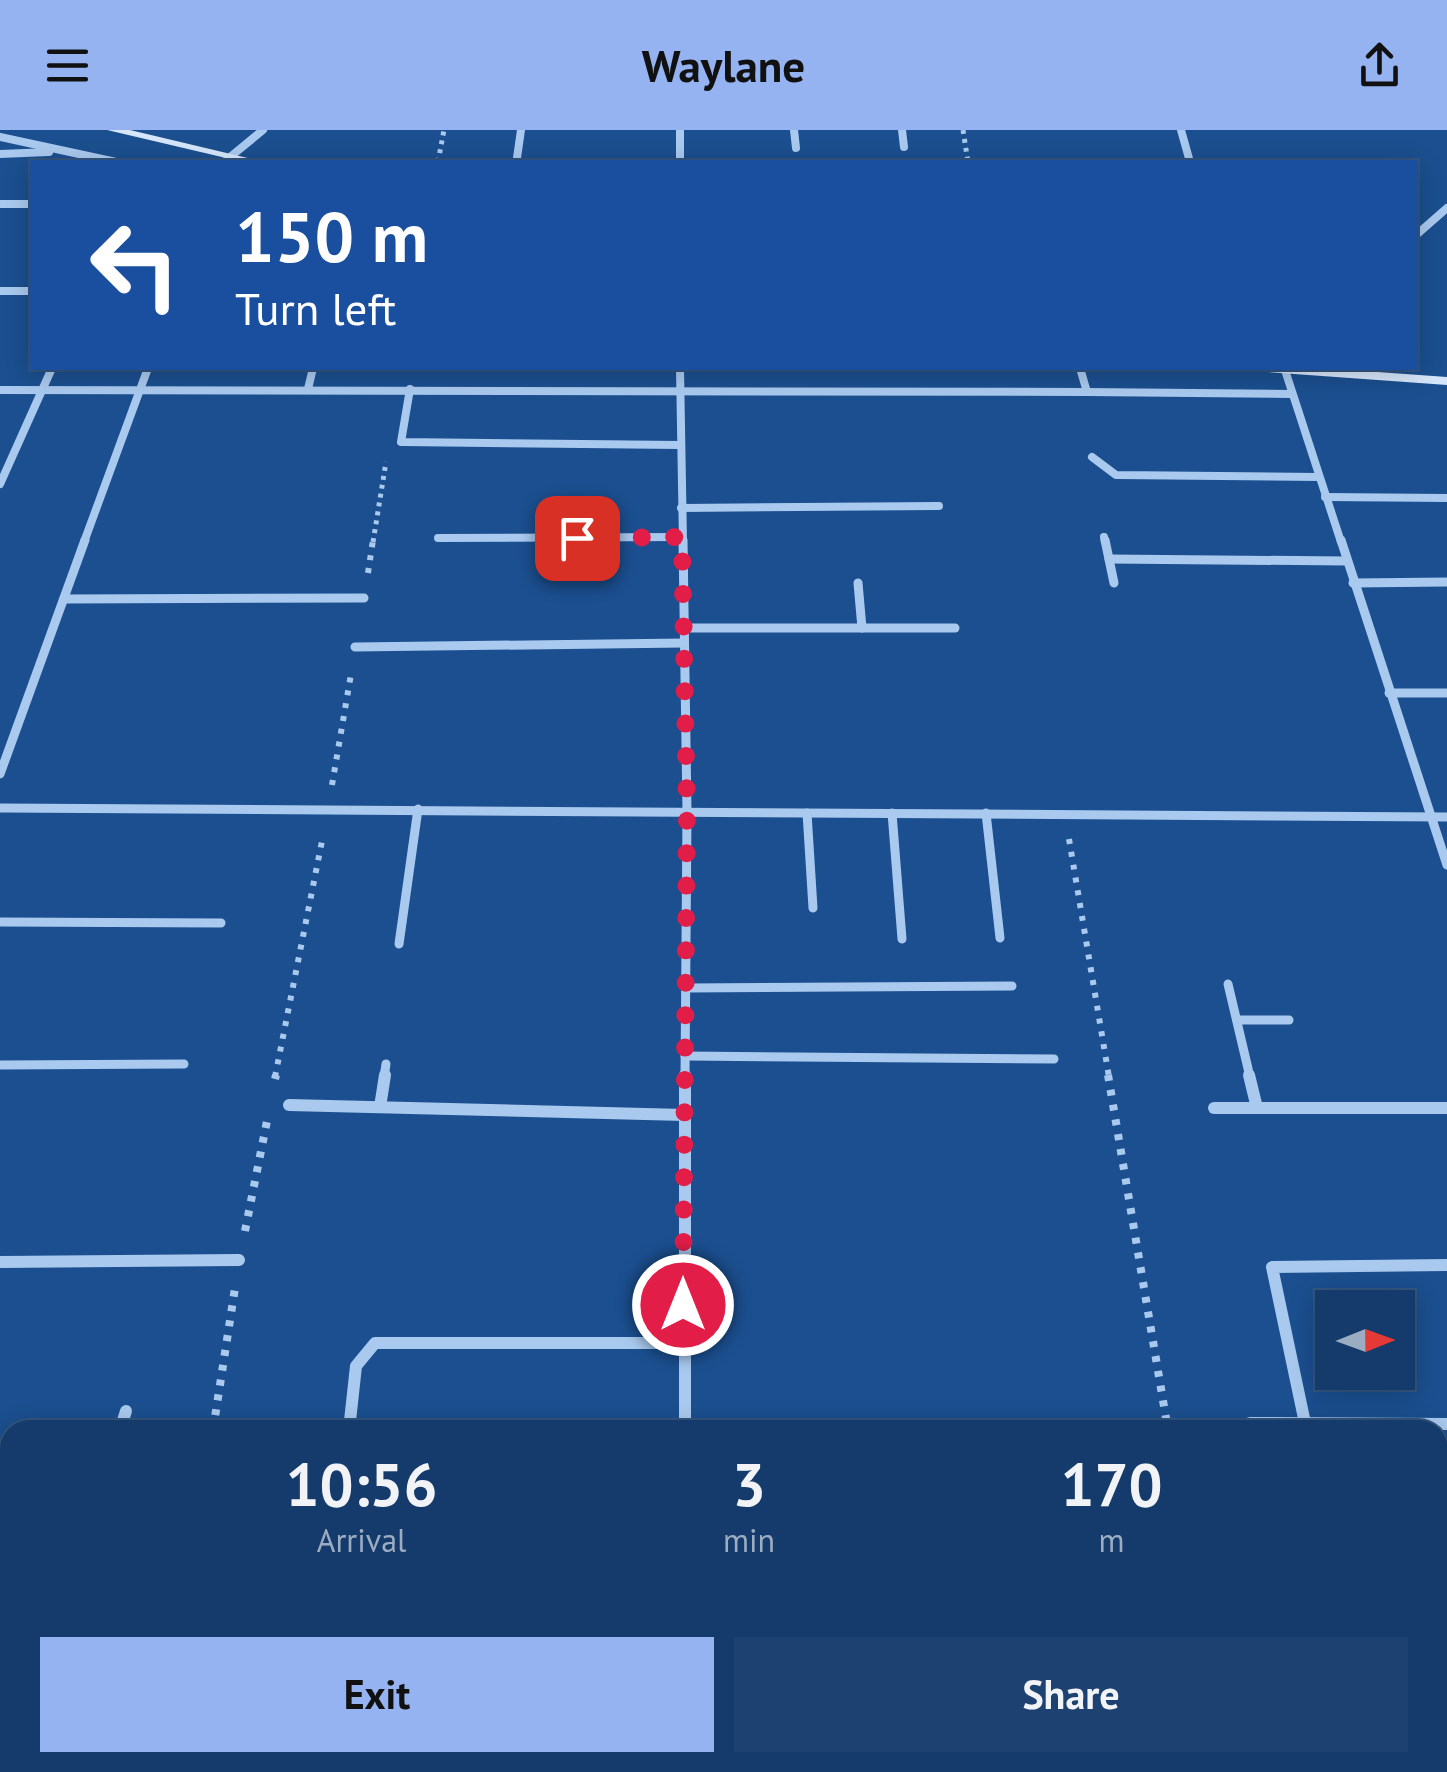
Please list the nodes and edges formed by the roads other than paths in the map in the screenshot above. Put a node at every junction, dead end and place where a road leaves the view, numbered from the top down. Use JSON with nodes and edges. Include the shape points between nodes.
{"nodes":[{"id":1,"x":114,"y":130,"type":"edge"},
{"id":2,"x":263,"y":130,"type":"edge"},
{"id":3,"x":520,"y":130,"type":"edge"},
{"id":4,"x":680,"y":130,"type":"edge"},
{"id":5,"x":794,"y":130,"type":"edge"},
{"id":6,"x":902,"y":130,"type":"edge"},
{"id":7,"x":1180,"y":130,"type":"edge"},
{"id":8,"x":0,"y":137,"type":"edge"},
{"id":9,"x":904,"y":146,"type":"dead end"},
{"id":10,"x":796,"y":148,"type":"dead end"},
{"id":11,"x":67,"y":152,"type":"junction"},
{"id":12,"x":0,"y":154,"type":"edge"},
{"id":13,"x":516,"y":158,"type":"dead end"},
{"id":14,"x":106,"y":160,"type":"edge"},
{"id":15,"x":228,"y":160,"type":"edge"},
{"id":16,"x":680,"y":160,"type":"edge"},
{"id":17,"x":1189,"y":160,"type":"edge"},
{"id":18,"x":0,"y":204,"type":"edge"},
{"id":19,"x":30,"y":204,"type":"edge"},
{"id":20,"x":1447,"y":208,"type":"edge"},
{"id":21,"x":1418,"y":233,"type":"edge"},
{"id":22,"x":0,"y":292,"type":"edge"},
{"id":23,"x":30,"y":292,"type":"edge"},
{"id":24,"x":51,"y":370,"type":"edge"},
{"id":25,"x":147,"y":370,"type":"edge"},
{"id":26,"x":313,"y":370,"type":"edge"},
{"id":27,"x":680,"y":370,"type":"edge"},
{"id":28,"x":1081,"y":370,"type":"edge"},
{"id":29,"x":1294,"y":370,"type":"edge"},
{"id":30,"x":1447,"y":381,"type":"edge"},
{"id":31,"x":410,"y":389,"type":"junction"},
{"id":32,"x":0,"y":390,"type":"edge"},
{"id":33,"x":42,"y":390,"type":"junction"},
{"id":34,"x":141,"y":390,"type":"junction"},
{"id":35,"x":308,"y":390,"type":"junction"},
{"id":36,"x":680,"y":390,"type":"junction"},
{"id":37,"x":1087,"y":392,"type":"junction"},
{"id":38,"x":1292,"y":394,"type":"junction"},
{"id":39,"x":680,"y":445,"type":"junction"},
{"id":40,"x":1092,"y":457,"type":"dead end"},
{"id":41,"x":1319,"y":477,"type":"junction"},
{"id":42,"x":0,"y":484,"type":"edge"},
{"id":43,"x":1325,"y":497,"type":"junction"},
{"id":44,"x":1447,"y":498,"type":"edge"},
{"id":45,"x":940,"y":506,"type":"dead end"},
{"id":46,"x":681,"y":508,"type":"junction"},
{"id":47,"x":682,"y":537,"type":"junction"},
{"id":48,"x":1104,"y":537,"type":"dead end"},
{"id":49,"x":438,"y":538,"type":"dead end"},
{"id":50,"x":1108,"y":560,"type":"junction"},
{"id":51,"x":1346,"y":560,"type":"junction"},
{"id":52,"x":1447,"y":582,"type":"edge"},
{"id":53,"x":1114,"y":583,"type":"dead end"},
{"id":54,"x":1353,"y":583,"type":"junction"},
{"id":55,"x":858,"y":584,"type":"dead end"},
{"id":56,"x":64,"y":598,"type":"junction"},
{"id":57,"x":364,"y":598,"type":"road end"},
{"id":58,"x":684,"y":628,"type":"junction"},
{"id":59,"x":862,"y":628,"type":"junction"},
{"id":60,"x":955,"y":628,"type":"dead end"},
{"id":61,"x":684,"y":643,"type":"junction"},
{"id":62,"x":356,"y":647,"type":"road end"},
{"id":63,"x":1389,"y":693,"type":"junction"},
{"id":64,"x":1447,"y":693,"type":"edge"},
{"id":65,"x":0,"y":774,"type":"edge"},
{"id":66,"x":0,"y":808,"type":"edge"},
{"id":67,"x":418,"y":809,"type":"junction"},
{"id":68,"x":687,"y":812,"type":"junction"},
{"id":69,"x":807,"y":813,"type":"junction"},
{"id":70,"x":986,"y":813,"type":"junction"},
{"id":71,"x":892,"y":814,"type":"junction"},
{"id":72,"x":1429,"y":816,"type":"junction"},
{"id":73,"x":1447,"y":817,"type":"edge"},
{"id":74,"x":1447,"y":864,"type":"edge"},
{"id":75,"x":812,"y":908,"type":"dead end"},
{"id":76,"x":0,"y":922,"type":"edge"},
{"id":77,"x":220,"y":923,"type":"dead end"},
{"id":78,"x":1000,"y":938,"type":"dead end"},
{"id":79,"x":902,"y":939,"type":"dead end"},
{"id":80,"x":399,"y":944,"type":"dead end"},
{"id":81,"x":1228,"y":984,"type":"dead end"},
{"id":82,"x":1012,"y":986,"type":"dead end"},
{"id":83,"x":686,"y":988,"type":"junction"},
{"id":84,"x":1236,"y":1020,"type":"junction"},
{"id":85,"x":1289,"y":1020,"type":"dead end"},
{"id":86,"x":685,"y":1056,"type":"junction"},
{"id":87,"x":1054,"y":1059,"type":"dead end"},
{"id":88,"x":184,"y":1064,"type":"dead end"},
{"id":89,"x":386,"y":1064,"type":"dead end"},
{"id":90,"x":0,"y":1065,"type":"edge"},
{"id":91,"x":289,"y":1104,"type":"dead end"},
{"id":92,"x":380,"y":1107,"type":"junction"},
{"id":93,"x":1214,"y":1108,"type":"dead end"},
{"id":94,"x":1257,"y":1108,"type":"junction"},
{"id":95,"x":1447,"y":1108,"type":"edge"},
{"id":96,"x":684,"y":1115,"type":"junction"},
{"id":97,"x":239,"y":1260,"type":"road end"},
{"id":98,"x":0,"y":1262,"type":"edge"},
{"id":99,"x":1447,"y":1265,"type":"edge"},
{"id":100,"x":682,"y":1342,"type":"junction"},
{"id":101,"x":126,"y":1411,"type":"dead end"},
{"id":102,"x":123,"y":1420,"type":"edge"},
{"id":103,"x":350,"y":1420,"type":"edge"},
{"id":104,"x":685,"y":1420,"type":"edge"},
{"id":105,"x":1306,"y":1420,"type":"edge"}],
"edges":[{"from":1,"to":15,"type":"street"},
{"from":2,"to":15,"type":"street"},
{"from":3,"to":13,"type":"street"},
{"from":4,"to":16,"type":"street"},
{"from":5,"to":10,"type":"street"},
{"from":6,"to":9,"type":"street"},
{"from":7,"to":17,"type":"street"},
{"from":8,"to":11,"type":"street"},
{"from":11,"to":12,"type":"street"},
{"from":11,"to":14,"type":"street"},
{"from":18,"to":19,"type":"street"},
{"from":20,"to":21,"type":"street"},
{"from":22,"to":23,"type":"street"},
{"from":24,"to":33,"type":"street"},
{"from":25,"to":34,"type":"street"},
{"from":26,"to":35,"type":"street"},
{"from":27,"to":36,"type":"street"},
{"from":28,"to":37,"type":"street"},
{"from":29,"to":30,"type":"street"},
{"from":29,"to":38,"type":"street"},
{"from":31,"to":35,"type":"street"},
{"from":31,"to":36,"type":"street"},
{"from":31,"to":39,"type":"street","via":[[401,442]]},
{"from":32,"to":33,"type":"street"},
{"from":33,"to":34,"type":"street"},
{"from":33,"to":42,"type":"street"},
{"from":34,"to":35,"type":"street"},
{"from":34,"to":56,"type":"street"},
{"from":36,"to":37,"type":"street"},
{"from":36,"to":39,"type":"street"},
{"from":37,"to":38,"type":"street"},
{"from":38,"to":41,"type":"street"},
{"from":39,"to":46,"type":"street"},
{"from":40,"to":41,"type":"street","via":[[1116,475]]},
{"from":41,"to":43,"type":"street"},
{"from":43,"to":44,"type":"street"},
{"from":43,"to":51,"type":"street"},
{"from":45,"to":46,"type":"street"},
{"from":46,"to":47,"type":"street"},
{"from":47,"to":49,"type":"street"},
{"from":47,"to":58,"type":"street"},
{"from":48,"to":50,"type":"street"},
{"from":50,"to":51,"type":"street"},
{"from":50,"to":53,"type":"street"},
{"from":51,"to":54,"type":"street"},
{"from":52,"to":54,"type":"street"},
{"from":54,"to":63,"type":"street"},
{"from":55,"to":59,"type":"street"},
{"from":56,"to":57,"type":"street"},
{"from":56,"to":65,"type":"street"},
{"from":58,"to":59,"type":"street"},
{"from":58,"to":61,"type":"street"},
{"from":59,"to":60,"type":"street"},
{"from":61,"to":62,"type":"street"},
{"from":61,"to":68,"type":"street"},
{"from":63,"to":64,"type":"street"},
{"from":63,"to":72,"type":"street"},
{"from":66,"to":67,"type":"street"},
{"from":67,"to":68,"type":"street"},
{"from":67,"to":80,"type":"street"},
{"from":68,"to":69,"type":"street"},
{"from":68,"to":83,"type":"street"},
{"from":69,"to":71,"type":"street"},
{"from":69,"to":75,"type":"street"},
{"from":70,"to":71,"type":"street"},
{"from":70,"to":72,"type":"street"},
{"from":70,"to":78,"type":"street"},
{"from":71,"to":79,"type":"street"},
{"from":72,"to":73,"type":"street"},
{"from":72,"to":74,"type":"street"},
{"from":76,"to":77,"type":"street"},
{"from":81,"to":84,"type":"street"},
{"from":82,"to":83,"type":"street"},
{"from":83,"to":86,"type":"street"},
{"from":84,"to":85,"type":"street"},
{"from":84,"to":94,"type":"street"},
{"from":86,"to":87,"type":"street"},
{"from":86,"to":96,"type":"street"},
{"from":88,"to":90,"type":"street"},
{"from":89,"to":92,"type":"street"},
{"from":91,"to":92,"type":"street"},
{"from":92,"to":96,"type":"street"},
{"from":93,"to":94,"type":"street"},
{"from":94,"to":95,"type":"street"},
{"from":96,"to":100,"type":"street"},
{"from":97,"to":98,"type":"street"},
{"from":99,"to":105,"type":"street","via":[[1272,1267]]},
{"from":100,"to":103,"type":"street","via":[[374,1343],[356,1366]]},
{"from":100,"to":104,"type":"street"},
{"from":101,"to":102,"type":"street"}]}
